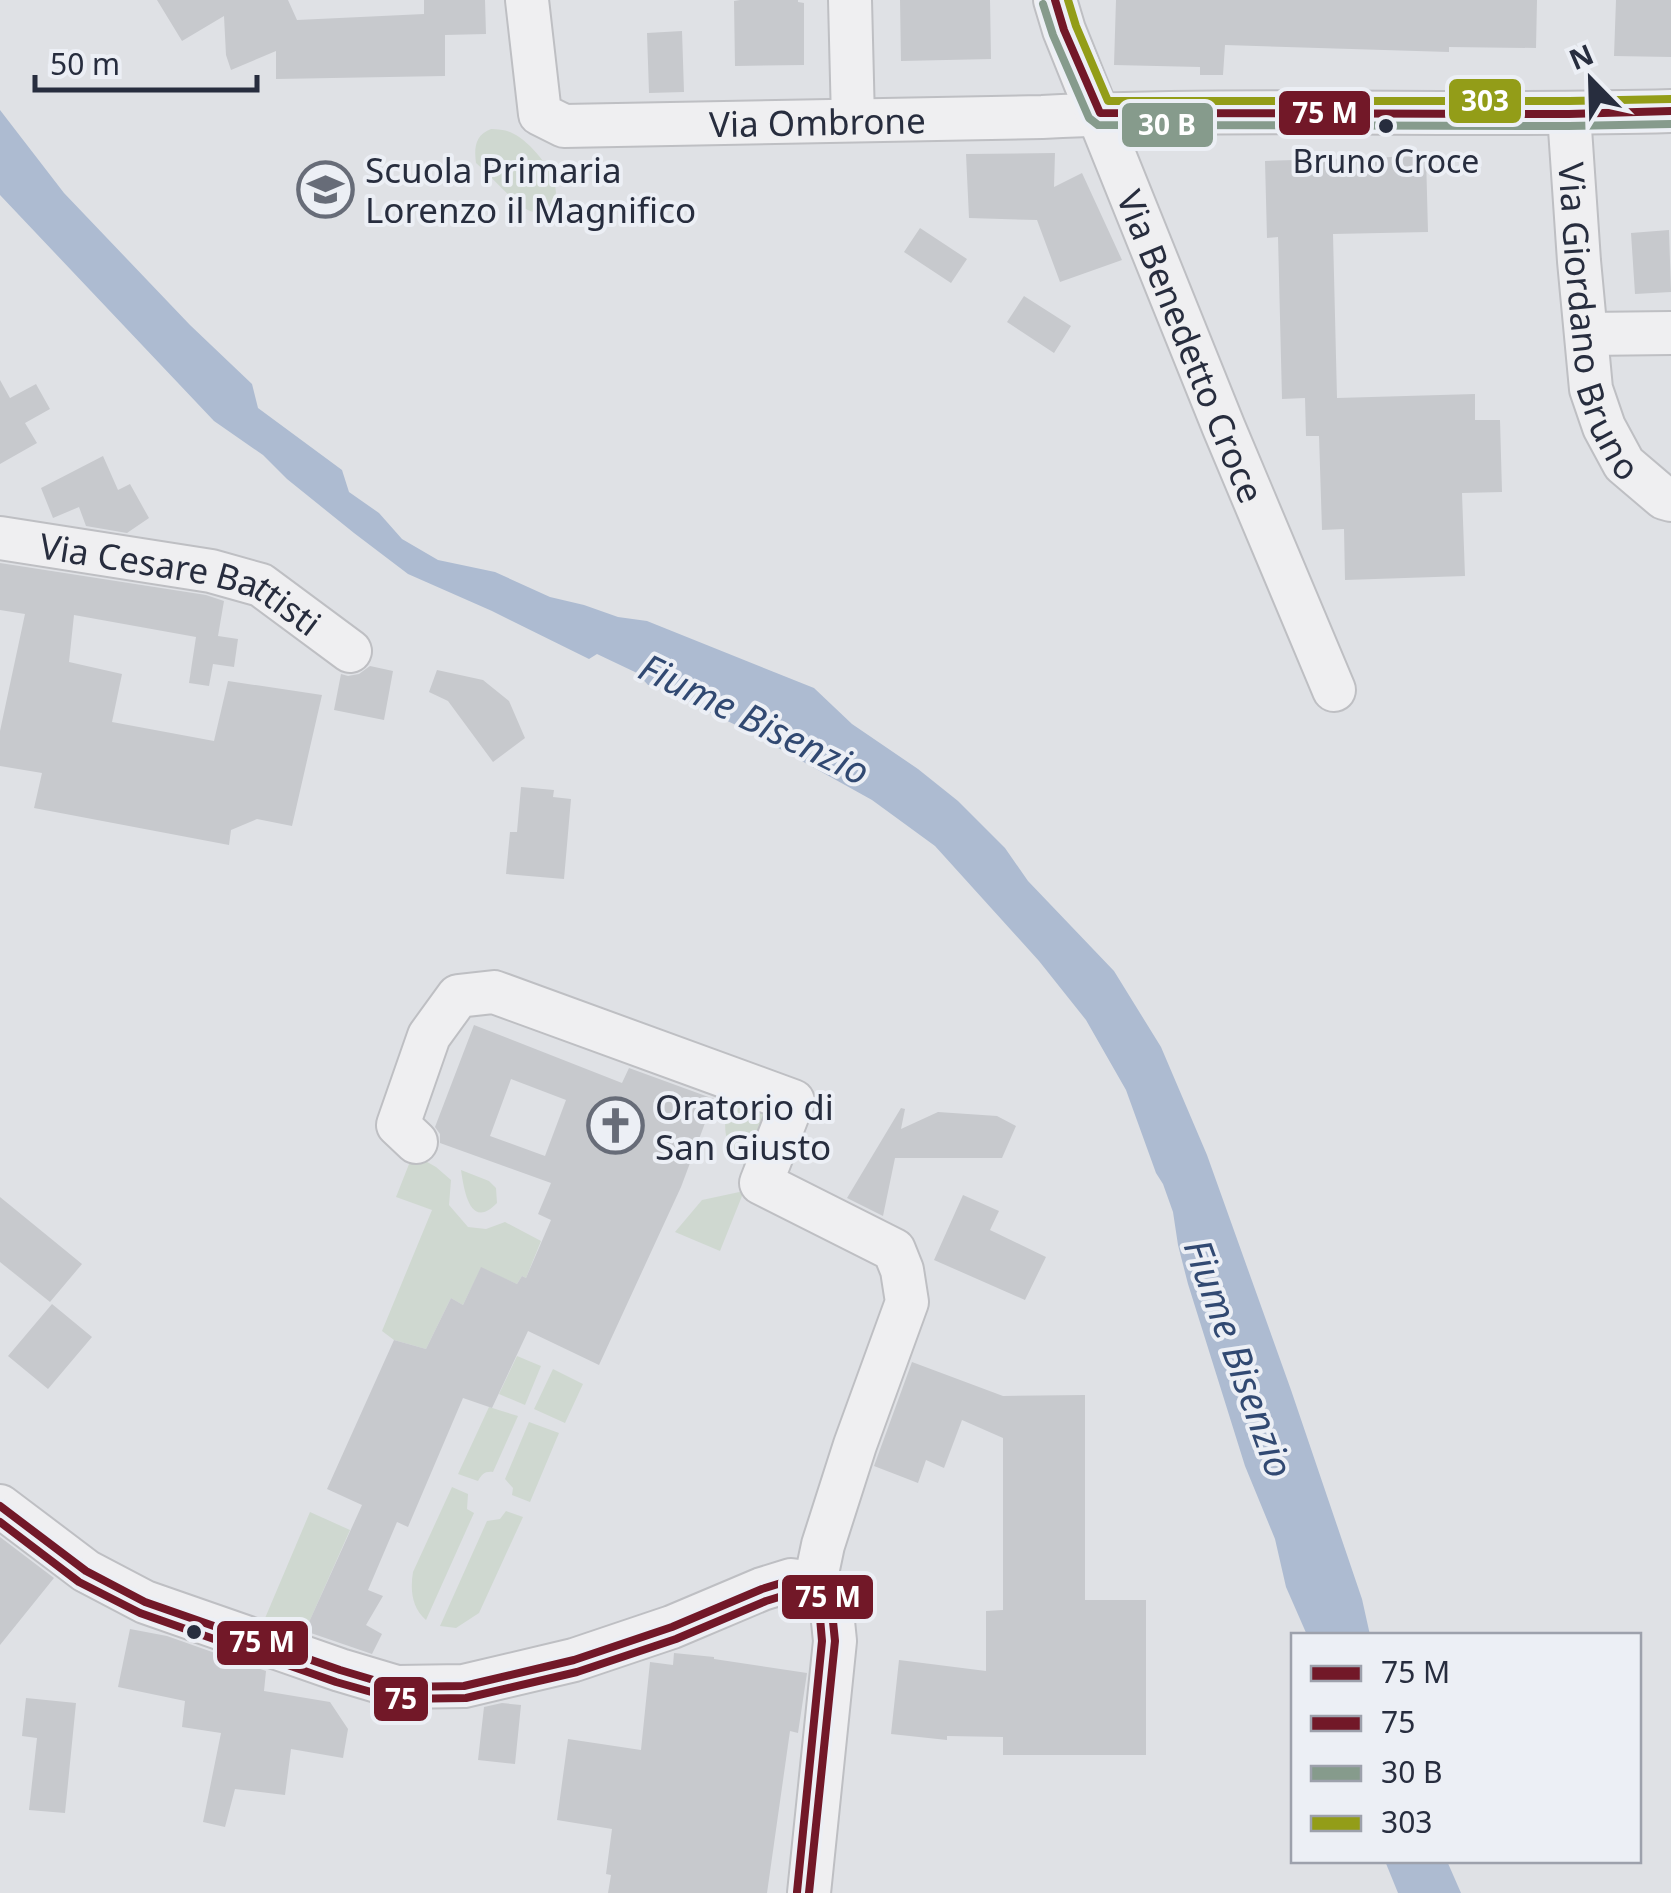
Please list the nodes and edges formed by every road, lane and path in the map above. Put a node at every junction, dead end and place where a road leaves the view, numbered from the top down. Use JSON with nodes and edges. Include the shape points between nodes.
{"nodes":[{"id":1,"x":527,"y":0,"type":"edge"},
{"id":2,"x":850,"y":0,"type":"edge"},
{"id":3,"x":1054,"y":0,"type":"edge"},
{"id":4,"x":1671,"y":111,"type":"edge"},
{"id":5,"x":1100,"y":113,"type":"junction"},
{"id":6,"x":1569,"y":114,"type":"junction"},
{"id":7,"x":853,"y":120,"type":"junction"},
{"id":8,"x":1671,"y":333,"type":"edge"},
{"id":9,"x":1586,"y":334,"type":"junction"},
{"id":10,"x":1671,"y":500,"type":"edge"},
{"id":11,"x":0,"y":538,"type":"edge"},
{"id":12,"x":350,"y":651,"type":"dead end"},
{"id":13,"x":1334,"y":690,"type":"dead end"},
{"id":14,"x":416,"y":1142,"type":"dead end"},
{"id":15,"x":0,"y":1506,"type":"edge"},
{"id":16,"x":815,"y":1582,"type":"junction"},
{"id":17,"x":808,"y":1893,"type":"edge"}],
"edges":[{"from":1,"to":7,"type":"street","name":"Via Ombrone","via":[[540,114],[564,126]]},
{"from":2,"to":7,"type":"street"},
{"from":3,"to":5,"type":"street","name":"Via Benedetto Croce"},
{"from":4,"to":6,"type":"street","name":"Via Giordano Bruno"},
{"from":5,"to":6,"type":"street","name":"Via Giordano Bruno"},
{"from":5,"to":7,"type":"street","name":"Via Ombrone"},
{"from":5,"to":13,"type":"street","name":"Via Benedetto Croce"},
{"from":6,"to":9,"type":"street","name":"Via Giordano Bruno"},
{"from":8,"to":9,"type":"street"},
{"from":9,"to":10,"type":"street","name":"Via Giordano Bruno","via":[[1591,390],[1604,427],[1624,464]]},
{"from":11,"to":12,"type":"street","name":"Via Cesare Battisti","via":[[262,584]]},
{"from":14,"to":16,"type":"street","via":[[398,1124],[429,1036],[458,996],[494,992],[793,1101],[762,1183],[894,1250],[908,1302]]},
{"from":15,"to":16,"type":"street","via":[[86,1570],[144,1602],[397,1687],[464,1686],[516,1676],[672,1627],[790,1580]]},
{"from":16,"to":17,"type":"street","via":[[831,1602],[835,1641]]}]}
